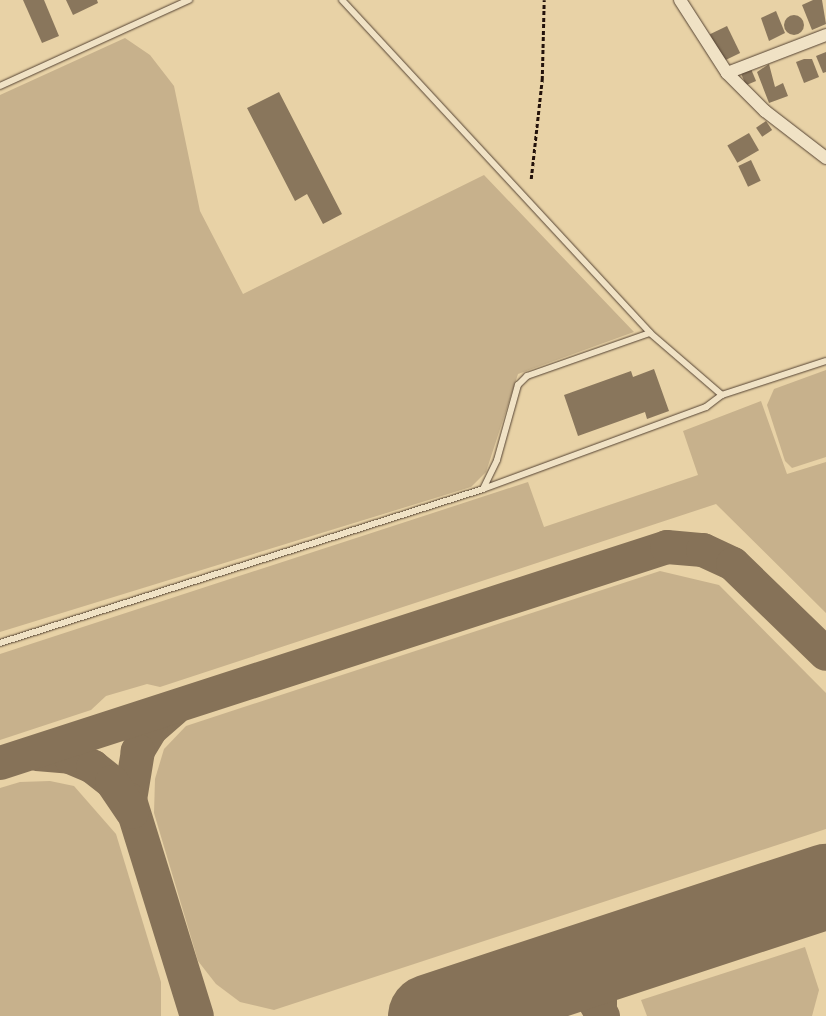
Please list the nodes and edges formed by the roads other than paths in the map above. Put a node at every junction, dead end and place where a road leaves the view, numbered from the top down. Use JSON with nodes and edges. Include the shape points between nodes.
{"nodes":[{"id":1,"x":189,"y":0,"type":"edge"},
{"id":2,"x":342,"y":0,"type":"edge"},
{"id":3,"x":680,"y":0,"type":"edge"},
{"id":4,"x":826,"y":35,"type":"edge"},
{"id":5,"x":727,"y":73,"type":"junction"},
{"id":6,"x":0,"y":86,"type":"edge"},
{"id":7,"x":826,"y":158,"type":"edge"},
{"id":8,"x":650,"y":333,"type":"junction"},
{"id":9,"x":826,"y":361,"type":"edge"},
{"id":10,"x":722,"y":395,"type":"junction"},
{"id":11,"x":483,"y":489,"type":"junction"},
{"id":12,"x":0,"y":644,"type":"edge"}],
"edges":[{"from":1,"to":6,"type":"lane"},
{"from":2,"to":8,"type":"lane"},
{"from":3,"to":5,"type":"street"},
{"from":4,"to":5,"type":"street"},
{"from":5,"to":7,"type":"street","via":[[765,111]]},
{"from":8,"to":10,"type":"lane"},
{"from":8,"to":11,"type":"lane","via":[[527,376],[518,385],[497,460]]},
{"from":9,"to":10,"type":"lane"},
{"from":10,"to":11,"type":"lane","via":[[706,407]]},
{"from":11,"to":12,"type":"lane"}]}
